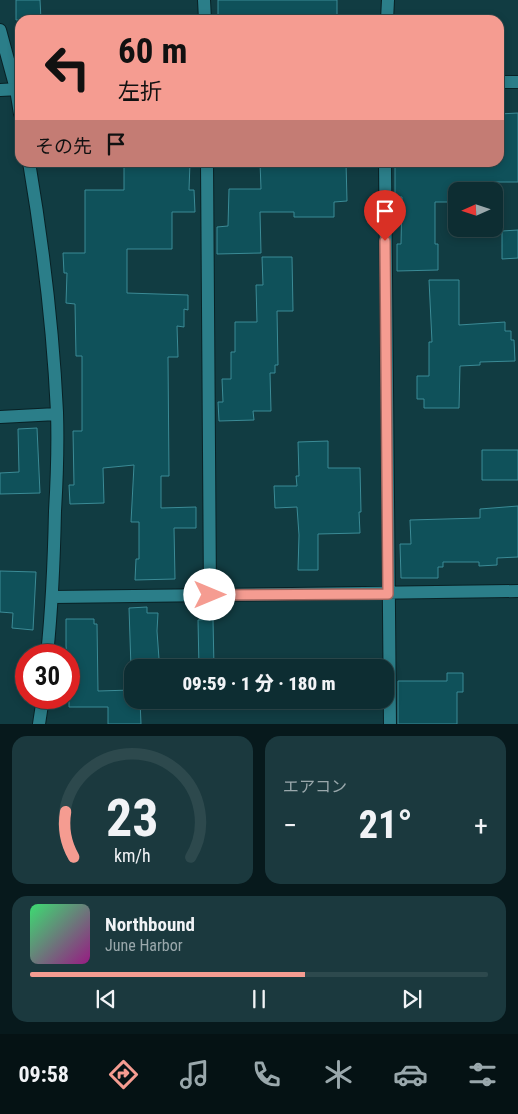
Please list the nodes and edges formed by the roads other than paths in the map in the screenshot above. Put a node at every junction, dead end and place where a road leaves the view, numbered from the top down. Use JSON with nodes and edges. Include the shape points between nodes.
{"nodes":[{"id":1,"x":204,"y":0,"type":"edge"},
{"id":2,"x":388,"y":0,"type":"edge"},
{"id":3,"x":205,"y":15,"type":"edge"},
{"id":4,"x":387,"y":15,"type":"edge"},
{"id":5,"x":0,"y":30,"type":"edge"},
{"id":6,"x":15,"y":79,"type":"edge"},
{"id":7,"x":504,"y":82,"type":"edge"},
{"id":8,"x":518,"y":82,"type":"edge"},
{"id":9,"x":15,"y":89,"type":"edge"},
{"id":10,"x":0,"y":90,"type":"edge"},
{"id":11,"x":30,"y":167,"type":"edge"},
{"id":12,"x":207,"y":167,"type":"edge"},
{"id":13,"x":385,"y":167,"type":"edge"},
{"id":14,"x":57,"y":414,"type":"junction"},
{"id":15,"x":0,"y":417,"type":"edge"},
{"id":16,"x":518,"y":592,"type":"edge"},
{"id":17,"x":388,"y":594,"type":"junction"},
{"id":18,"x":210,"y":595,"type":"junction"},
{"id":19,"x":53,"y":597,"type":"junction"},
{"id":20,"x":49,"y":644,"type":"edge"},
{"id":21,"x":41,"y":709,"type":"edge"},
{"id":22,"x":39,"y":724,"type":"edge"},
{"id":23,"x":390,"y":724,"type":"edge"}],
"edges":[{"from":1,"to":3,"type":"street"},
{"from":2,"to":4,"type":"street"},
{"from":5,"to":6,"type":"street"},
{"from":7,"to":8,"type":"street"},
{"from":9,"to":10,"type":"street"},
{"from":11,"to":14,"type":"street","via":[[40,226]]},
{"from":12,"to":18,"type":"street"},
{"from":13,"to":17,"type":"street"},
{"from":14,"to":15,"type":"street"},
{"from":14,"to":19,"type":"street"},
{"from":16,"to":17,"type":"street"},
{"from":17,"to":18,"type":"street"},
{"from":17,"to":23,"type":"street"},
{"from":18,"to":19,"type":"street"},
{"from":19,"to":20,"type":"street"},
{"from":21,"to":22,"type":"street"}]}
